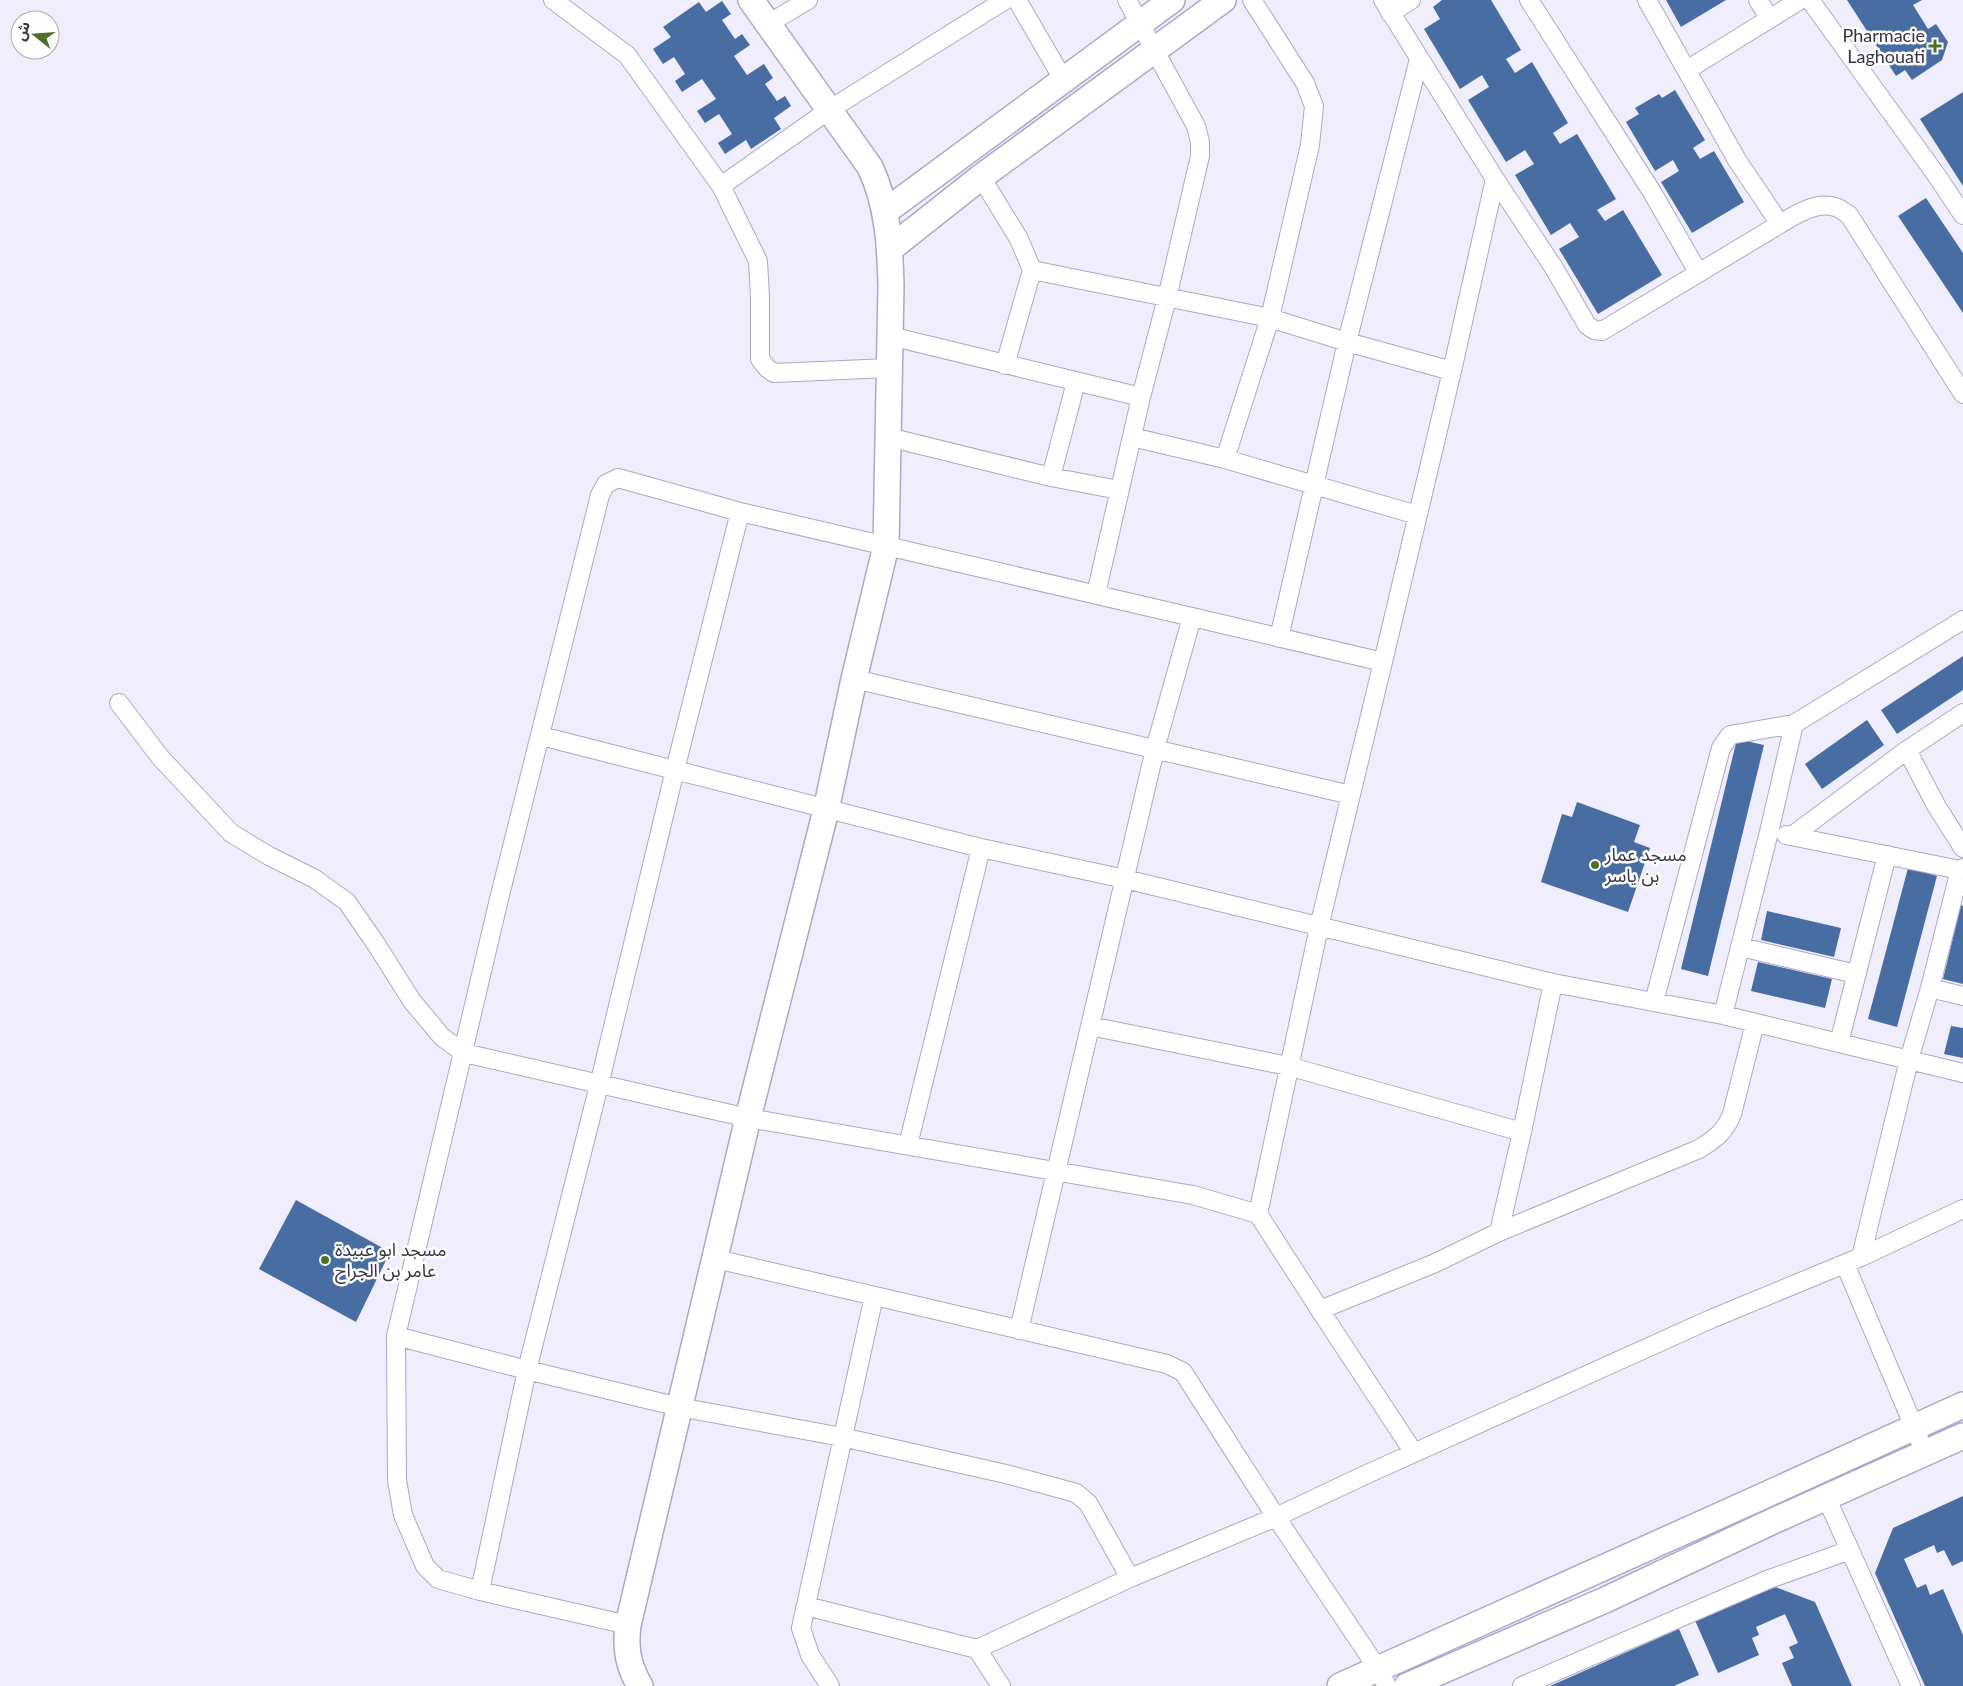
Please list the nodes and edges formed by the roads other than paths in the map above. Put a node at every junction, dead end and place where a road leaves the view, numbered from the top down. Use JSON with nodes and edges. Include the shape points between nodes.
{"nodes":[{"id":1,"x":553,"y":0,"type":"edge"},
{"id":2,"x":751,"y":0,"type":"edge"},
{"id":3,"x":808,"y":0,"type":"edge"},
{"id":4,"x":1005,"y":0,"type":"edge"},
{"id":5,"x":1017,"y":0,"type":"edge"},
{"id":6,"x":1127,"y":0,"type":"edge"},
{"id":7,"x":1172,"y":0,"type":"edge"},
{"id":8,"x":1223,"y":0,"type":"edge"},
{"id":9,"x":1252,"y":0,"type":"edge"},
{"id":10,"x":1411,"y":0,"type":"edge"},
{"id":11,"x":1529,"y":0,"type":"edge"},
{"id":12,"x":1648,"y":0,"type":"edge"},
{"id":13,"x":1758,"y":0,"type":"edge"},
{"id":14,"x":1800,"y":0,"type":"edge"},
{"id":15,"x":1810,"y":0,"type":"edge"},
{"id":16,"x":1386,"y":6,"type":"edge"},
{"id":17,"x":1769,"y":18,"type":"junction"},
{"id":18,"x":1141,"y":23,"type":"junction"},
{"id":19,"x":768,"y":24,"type":"junction"},
{"id":20,"x":1155,"y":50,"type":"junction"},
{"id":21,"x":1419,"y":59,"type":"junction"},
{"id":22,"x":1687,"y":70,"type":"junction"},
{"id":23,"x":1063,"y":79,"type":"junction"},
{"id":24,"x":829,"y":110,"type":"junction"},
{"id":25,"x":981,"y":177,"type":"junction"},
{"id":26,"x":1495,"y":179,"type":"junction"},
{"id":27,"x":720,"y":186,"type":"junction"},
{"id":28,"x":886,"y":211,"type":"junction"},
{"id":29,"x":1963,"y":215,"type":"edge"},
{"id":30,"x":1780,"y":224,"type":"junction"},
{"id":31,"x":890,"y":248,"type":"junction"},
{"id":32,"x":1032,"y":270,"type":"junction"},
{"id":33,"x":1698,"y":272,"type":"junction"},
{"id":34,"x":1167,"y":298,"type":"junction"},
{"id":35,"x":1270,"y":318,"type":"junction"},
{"id":36,"x":890,"y":336,"type":"junction"},
{"id":37,"x":1347,"y":342,"type":"junction"},
{"id":38,"x":1005,"y":365,"type":"junction"},
{"id":39,"x":889,"y":368,"type":"junction"},
{"id":40,"x":1452,"y":371,"type":"junction"},
{"id":41,"x":1076,"y":382,"type":"junction"},
{"id":42,"x":1963,"y":394,"type":"edge"},
{"id":43,"x":1141,"y":397,"type":"junction"},
{"id":44,"x":888,"y":437,"type":"junction"},
{"id":45,"x":1132,"y":437,"type":"junction"},
{"id":46,"x":1225,"y":459,"type":"junction"},
{"id":47,"x":1052,"y":477,"type":"junction"},
{"id":48,"x":1314,"y":485,"type":"junction"},
{"id":49,"x":1119,"y":490,"type":"junction"},
{"id":50,"x":740,"y":512,"type":"junction"},
{"id":51,"x":1418,"y":514,"type":"junction"},
{"id":52,"x":886,"y":546,"type":"junction"},
{"id":53,"x":1096,"y":594,"type":"junction"},
{"id":54,"x":1192,"y":617,"type":"junction"},
{"id":55,"x":1963,"y":620,"type":"edge"},
{"id":56,"x":1279,"y":638,"type":"junction"},
{"id":57,"x":1383,"y":662,"type":"junction"},
{"id":58,"x":854,"y":679,"type":"junction"},
{"id":59,"x":119,"y":703,"type":"dead end"},
{"id":60,"x":1963,"y":713,"type":"edge"},
{"id":61,"x":1794,"y":724,"type":"junction"},
{"id":62,"x":541,"y":736,"type":"junction"},
{"id":63,"x":1155,"y":750,"type":"junction"},
{"id":64,"x":1907,"y":750,"type":"junction"},
{"id":65,"x":675,"y":770,"type":"junction"},
{"id":66,"x":1351,"y":795,"type":"junction"},
{"id":67,"x":826,"y":810,"type":"junction"},
{"id":68,"x":1769,"y":832,"type":"junction"},
{"id":69,"x":1792,"y":836,"type":"junction"},
{"id":70,"x":981,"y":848,"type":"junction"},
{"id":71,"x":1963,"y":848,"type":"edge"},
{"id":72,"x":1887,"y":855,"type":"junction"},
{"id":73,"x":1961,"y":869,"type":"edge"},
{"id":74,"x":1125,"y":879,"type":"junction"},
{"id":75,"x":1319,"y":927,"type":"junction"},
{"id":76,"x":1740,"y":947,"type":"junction"},
{"id":77,"x":1856,"y":974,"type":"junction"},
{"id":78,"x":1553,"y":983,"type":"junction"},
{"id":79,"x":1930,"y":988,"type":"junction"},
{"id":80,"x":1963,"y":996,"type":"edge"},
{"id":81,"x":1654,"y":1002,"type":"junction"},
{"id":82,"x":1723,"y":1016,"type":"junction"},
{"id":83,"x":1755,"y":1023,"type":"junction"},
{"id":84,"x":1090,"y":1026,"type":"junction"},
{"id":85,"x":1839,"y":1043,"type":"junction"},
{"id":86,"x":464,"y":1053,"type":"junction"},
{"id":87,"x":1909,"y":1060,"type":"junction"},
{"id":88,"x":1288,"y":1066,"type":"junction"},
{"id":89,"x":1963,"y":1073,"type":"edge"},
{"id":90,"x":599,"y":1085,"type":"junction"},
{"id":91,"x":748,"y":1118,"type":"junction"},
{"id":92,"x":1522,"y":1132,"type":"junction"},
{"id":93,"x":908,"y":1145,"type":"junction"},
{"id":94,"x":1057,"y":1170,"type":"junction"},
{"id":95,"x":1963,"y":1209,"type":"edge"},
{"id":96,"x":1258,"y":1214,"type":"junction"},
{"id":97,"x":1499,"y":1232,"type":"junction"},
{"id":98,"x":716,"y":1259,"type":"junction"},
{"id":99,"x":1853,"y":1260,"type":"junction"},
{"id":100,"x":874,"y":1296,"type":"junction"},
{"id":101,"x":1320,"y":1310,"type":"junction"},
{"id":102,"x":1019,"y":1330,"type":"junction"},
{"id":103,"x":396,"y":1336,"type":"junction"},
{"id":104,"x":527,"y":1370,"type":"junction"},
{"id":105,"x":1963,"y":1404,"type":"edge"},
{"id":106,"x":679,"y":1407,"type":"junction"},
{"id":107,"x":1914,"y":1426,"type":"junction"},
{"id":108,"x":1963,"y":1436,"type":"edge"},
{"id":109,"x":842,"y":1437,"type":"junction"},
{"id":110,"x":1414,"y":1453,"type":"junction"},
{"id":111,"x":1925,"y":1453,"type":"junction"},
{"id":112,"x":1761,"y":1497,"type":"junction"},
{"id":113,"x":1826,"y":1497,"type":"junction"},
{"id":114,"x":1276,"y":1517,"type":"junction"},
{"id":115,"x":1771,"y":1522,"type":"junction"},
{"id":116,"x":1850,"y":1550,"type":"junction"},
{"id":117,"x":1130,"y":1578,"type":"junction"},
{"id":118,"x":480,"y":1591,"type":"junction"},
{"id":119,"x":806,"y":1606,"type":"junction"},
{"id":120,"x":628,"y":1625,"type":"junction"},
{"id":121,"x":977,"y":1649,"type":"junction"},
{"id":122,"x":1383,"y":1677,"type":"edge"},
{"id":123,"x":640,"y":1686,"type":"edge"},
{"id":124,"x":830,"y":1686,"type":"edge"},
{"id":125,"x":1001,"y":1686,"type":"edge"},
{"id":126,"x":1340,"y":1686,"type":"edge"},
{"id":127,"x":1407,"y":1686,"type":"edge"},
{"id":128,"x":1522,"y":1686,"type":"edge"},
{"id":129,"x":1911,"y":1686,"type":"edge"}],
"edges":[{"from":1,"to":27,"type":"street","via":[[627,55]]},
{"from":2,"to":19,"type":"main road"},
{"from":3,"to":19,"type":"street"},
{"from":4,"to":24,"type":"street"},
{"from":5,"to":23,"type":"street"},
{"from":6,"to":18,"type":"street"},
{"from":7,"to":18,"type":"main road"},
{"from":8,"to":20,"type":"main road"},
{"from":9,"to":35,"type":"street","via":[[1305,83],[1314,106],[1310,145]]},
{"from":10,"to":16,"type":"street"},
{"from":11,"to":33,"type":"street","via":[[1652,192]]},
{"from":12,"to":22,"type":"street"},
{"from":13,"to":17,"type":"street"},
{"from":14,"to":17,"type":"street"},
{"from":15,"to":29,"type":"street"},
{"from":16,"to":21,"type":"street"},
{"from":17,"to":22,"type":"street"},
{"from":18,"to":20,"type":"street"},
{"from":18,"to":23,"type":"main road"},
{"from":19,"to":24,"type":"main road"},
{"from":20,"to":25,"type":"main road"},
{"from":20,"to":34,"type":"street","via":[[1196,126],[1200,142],[1198,169]]},
{"from":21,"to":26,"type":"street"},
{"from":21,"to":37,"type":"street"},
{"from":22,"to":30,"type":"street","via":[[1738,160]]},
{"from":23,"to":28,"type":"main road"},
{"from":24,"to":27,"type":"street"},
{"from":24,"to":28,"type":"main road","via":[[870,167]]},
{"from":25,"to":31,"type":"main road"},
{"from":25,"to":32,"type":"street","via":[[1019,239]]},
{"from":26,"to":33,"type":"street","via":[[1587,325],[1594,330],[1602,331]]},
{"from":26,"to":40,"type":"street"},
{"from":27,"to":39,"type":"street","via":[[758,261],[760,359],[767,368],[774,373]]},
{"from":28,"to":31,"type":"main road"},
{"from":30,"to":33,"type":"street"},
{"from":30,"to":42,"type":"street","via":[[1821,206],[1836,207],[1848,215]]},
{"from":31,"to":36,"type":"main road"},
{"from":32,"to":34,"type":"street"},
{"from":32,"to":38,"type":"street"},
{"from":34,"to":35,"type":"street"},
{"from":34,"to":43,"type":"street"},
{"from":35,"to":37,"type":"street"},
{"from":35,"to":46,"type":"street"},
{"from":36,"to":38,"type":"street"},
{"from":36,"to":39,"type":"main road"},
{"from":37,"to":40,"type":"street"},
{"from":37,"to":48,"type":"street"},
{"from":38,"to":41,"type":"street"},
{"from":39,"to":44,"type":"main road"},
{"from":40,"to":51,"type":"street"},
{"from":41,"to":43,"type":"street"},
{"from":41,"to":47,"type":"street"},
{"from":43,"to":45,"type":"street"},
{"from":44,"to":47,"type":"street"},
{"from":44,"to":52,"type":"main road"},
{"from":45,"to":46,"type":"street"},
{"from":45,"to":49,"type":"street"},
{"from":46,"to":48,"type":"street"},
{"from":47,"to":49,"type":"street"},
{"from":48,"to":51,"type":"street"},
{"from":48,"to":56,"type":"street"},
{"from":49,"to":53,"type":"street"},
{"from":50,"to":52,"type":"street"},
{"from":50,"to":62,"type":"street","via":[[618,478],[606,484],[600,495]]},
{"from":50,"to":65,"type":"street"},
{"from":51,"to":57,"type":"street"},
{"from":52,"to":53,"type":"street"},
{"from":52,"to":58,"type":"main road"},
{"from":53,"to":54,"type":"street"},
{"from":54,"to":56,"type":"street"},
{"from":54,"to":63,"type":"street"},
{"from":55,"to":61,"type":"street"},
{"from":56,"to":57,"type":"street"},
{"from":57,"to":66,"type":"street"},
{"from":58,"to":63,"type":"street"},
{"from":58,"to":67,"type":"main road"},
{"from":59,"to":86,"type":"street","via":[[160,757],[231,833],[315,879],[347,902],[412,1001],[442,1037]]},
{"from":60,"to":64,"type":"street"},
{"from":61,"to":68,"type":"street"},
{"from":61,"to":81,"type":"street","via":[[1730,735],[1721,748]]},
{"from":62,"to":65,"type":"street"},
{"from":62,"to":86,"type":"street"},
{"from":63,"to":66,"type":"street"},
{"from":63,"to":74,"type":"street"},
{"from":64,"to":69,"type":"street"},
{"from":64,"to":71,"type":"street"},
{"from":65,"to":67,"type":"street"},
{"from":65,"to":90,"type":"street"},
{"from":66,"to":75,"type":"street"},
{"from":67,"to":70,"type":"street"},
{"from":67,"to":91,"type":"main road"},
{"from":68,"to":69,"type":"street"},
{"from":68,"to":76,"type":"street"},
{"from":69,"to":72,"type":"street"},
{"from":70,"to":74,"type":"street"},
{"from":70,"to":93,"type":"street"},
{"from":72,"to":73,"type":"street"},
{"from":72,"to":77,"type":"street"},
{"from":73,"to":79,"type":"street"},
{"from":74,"to":75,"type":"street"},
{"from":74,"to":84,"type":"street"},
{"from":75,"to":78,"type":"street"},
{"from":75,"to":88,"type":"street"},
{"from":76,"to":77,"type":"street"},
{"from":76,"to":82,"type":"street"},
{"from":77,"to":85,"type":"street"},
{"from":78,"to":81,"type":"street"},
{"from":78,"to":92,"type":"street"},
{"from":79,"to":80,"type":"street"},
{"from":79,"to":87,"type":"street"},
{"from":81,"to":82,"type":"street"},
{"from":82,"to":83,"type":"street"},
{"from":83,"to":85,"type":"street"},
{"from":83,"to":97,"type":"street","via":[[1732,1114],[1716,1139]]},
{"from":84,"to":88,"type":"street"},
{"from":84,"to":94,"type":"street"},
{"from":85,"to":87,"type":"street"},
{"from":86,"to":90,"type":"street"},
{"from":86,"to":103,"type":"street"},
{"from":87,"to":89,"type":"street"},
{"from":87,"to":99,"type":"street"},
{"from":88,"to":92,"type":"street"},
{"from":88,"to":96,"type":"street"},
{"from":90,"to":91,"type":"street"},
{"from":90,"to":104,"type":"street"},
{"from":91,"to":93,"type":"street"},
{"from":91,"to":98,"type":"main road"},
{"from":92,"to":97,"type":"street"},
{"from":93,"to":94,"type":"street"},
{"from":94,"to":96,"type":"street","via":[[1192,1195]]},
{"from":94,"to":102,"type":"street"},
{"from":95,"to":99,"type":"street"},
{"from":96,"to":101,"type":"street"},
{"from":97,"to":101,"type":"street","via":[[1433,1264]]},
{"from":98,"to":100,"type":"street"},
{"from":98,"to":106,"type":"main road"},
{"from":99,"to":107,"type":"street"},
{"from":99,"to":110,"type":"street","via":[[1711,1319]]},
{"from":100,"to":102,"type":"street"},
{"from":100,"to":109,"type":"street"},
{"from":101,"to":110,"type":"street"},
{"from":102,"to":114,"type":"street","via":[[1167,1364],[1183,1372]]},
{"from":103,"to":104,"type":"street"},
{"from":103,"to":118,"type":"street","via":[[397,1480],[403,1515],[425,1566],[438,1579]]},
{"from":104,"to":106,"type":"street"},
{"from":104,"to":118,"type":"street"},
{"from":105,"to":107,"type":"main road"},
{"from":106,"to":109,"type":"street"},
{"from":106,"to":120,"type":"main road"},
{"from":107,"to":111,"type":"street"},
{"from":107,"to":112,"type":"main road"},
{"from":108,"to":111,"type":"main road"},
{"from":109,"to":117,"type":"street","via":[[1076,1493],[1088,1504]]},
{"from":109,"to":119,"type":"street"},
{"from":110,"to":114,"type":"street"},
{"from":111,"to":113,"type":"main road"},
{"from":112,"to":115,"type":"main road"},
{"from":112,"to":122,"type":"main road"},
{"from":113,"to":115,"type":"main road"},
{"from":113,"to":116,"type":"street"},
{"from":114,"to":117,"type":"street"},
{"from":114,"to":122,"type":"street"},
{"from":115,"to":127,"type":"main road","via":[[1605,1600]]},
{"from":116,"to":128,"type":"street","via":[[1767,1580]]},
{"from":116,"to":129,"type":"street"},
{"from":117,"to":121,"type":"street"},
{"from":118,"to":120,"type":"street"},
{"from":119,"to":121,"type":"street"},
{"from":119,"to":124,"type":"street","via":[[801,1628],[810,1655]]},
{"from":120,"to":123,"type":"main road","via":[[626,1647],[632,1673]]},
{"from":121,"to":125,"type":"street"},
{"from":122,"to":126,"type":"main road"}]}
